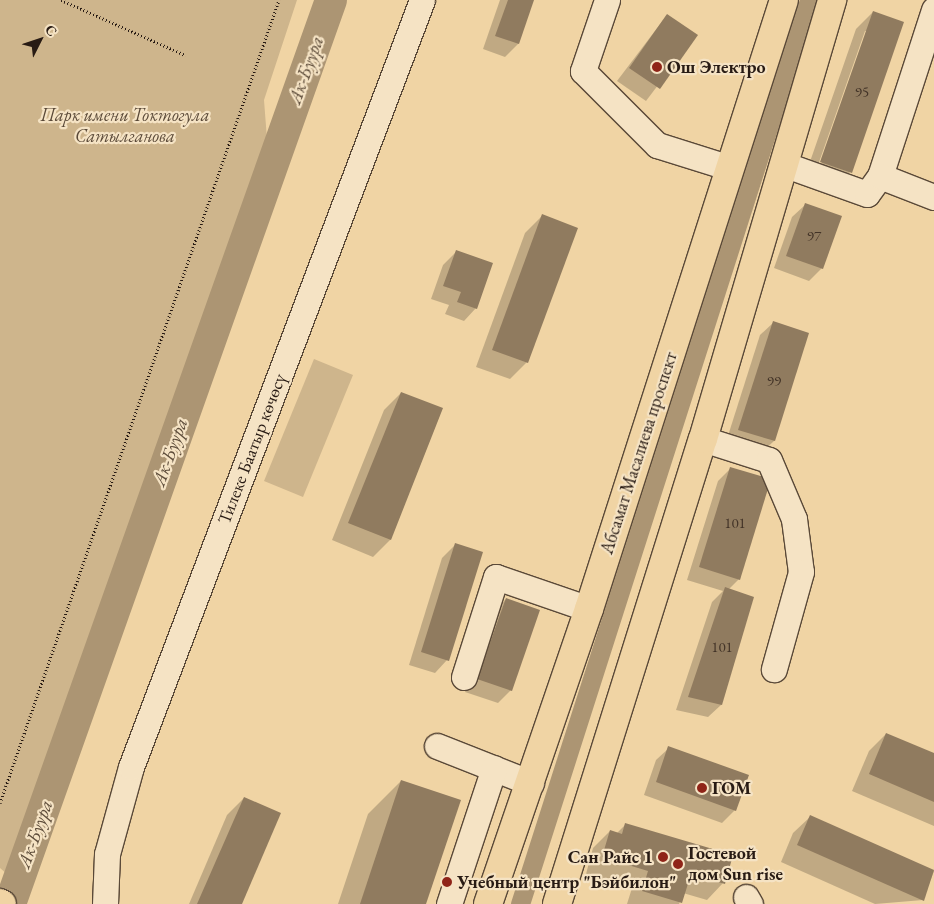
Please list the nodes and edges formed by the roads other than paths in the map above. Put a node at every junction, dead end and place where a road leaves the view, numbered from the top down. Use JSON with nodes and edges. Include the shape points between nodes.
{"nodes":[{"id":1,"x":422,"y":0,"type":"edge"},
{"id":2,"x":607,"y":0,"type":"edge"},
{"id":3,"x":784,"y":0,"type":"edge"},
{"id":4,"x":832,"y":0,"type":"edge"},
{"id":5,"x":934,"y":10,"type":"edge"},
{"id":6,"x":783,"y":164,"type":"junction"},
{"id":7,"x":727,"y":167,"type":"junction"},
{"id":8,"x":880,"y":176,"type":"junction"},
{"id":9,"x":934,"y":197,"type":"edge"},
{"id":10,"x":703,"y":439,"type":"junction"},
{"id":11,"x":589,"y":609,"type":"junction"},
{"id":12,"x":774,"y":669,"type":"dead end"},
{"id":13,"x":464,"y":677,"type":"dead end"},
{"id":14,"x":437,"y":746,"type":"dead end"},
{"id":15,"x":494,"y":768,"type":"junction"},
{"id":16,"x":531,"y":783,"type":"junction"},
{"id":17,"x":105,"y":904,"type":"edge"},
{"id":18,"x":449,"y":904,"type":"edge"},
{"id":19,"x":488,"y":904,"type":"edge"},
{"id":20,"x":557,"y":904,"type":"edge"}],
"edges":[{"from":1,"to":17,"type":"street","name":"Тилеке Баатыр көчөсү","via":[[131,767],[107,854]]},
{"from":2,"to":7,"type":"street","via":[[583,71],[657,145]]},
{"from":3,"to":7,"type":"main road","name":"Абсамат Масалиева проспект"},
{"from":4,"to":6,"type":"main road"},
{"from":5,"to":8,"type":"street","via":[[910,72]]},
{"from":6,"to":8,"type":"street","via":[[867,194]]},
{"from":6,"to":10,"type":"main road"},
{"from":7,"to":11,"type":"main road","name":"Абсамат Масалиева проспект"},
{"from":8,"to":9,"type":"street"},
{"from":10,"to":12,"type":"street","via":[[769,460],[794,519],[801,572]]},
{"from":10,"to":20,"type":"main road"},
{"from":11,"to":13,"type":"street","via":[[496,577]]},
{"from":11,"to":16,"type":"main road","name":"Абсамат Масалиева проспект"},
{"from":14,"to":15,"type":"street"},
{"from":15,"to":16,"type":"street"},
{"from":15,"to":18,"type":"street"},
{"from":16,"to":19,"type":"main road","name":"Абсамат Масалиева проспект"}]}
